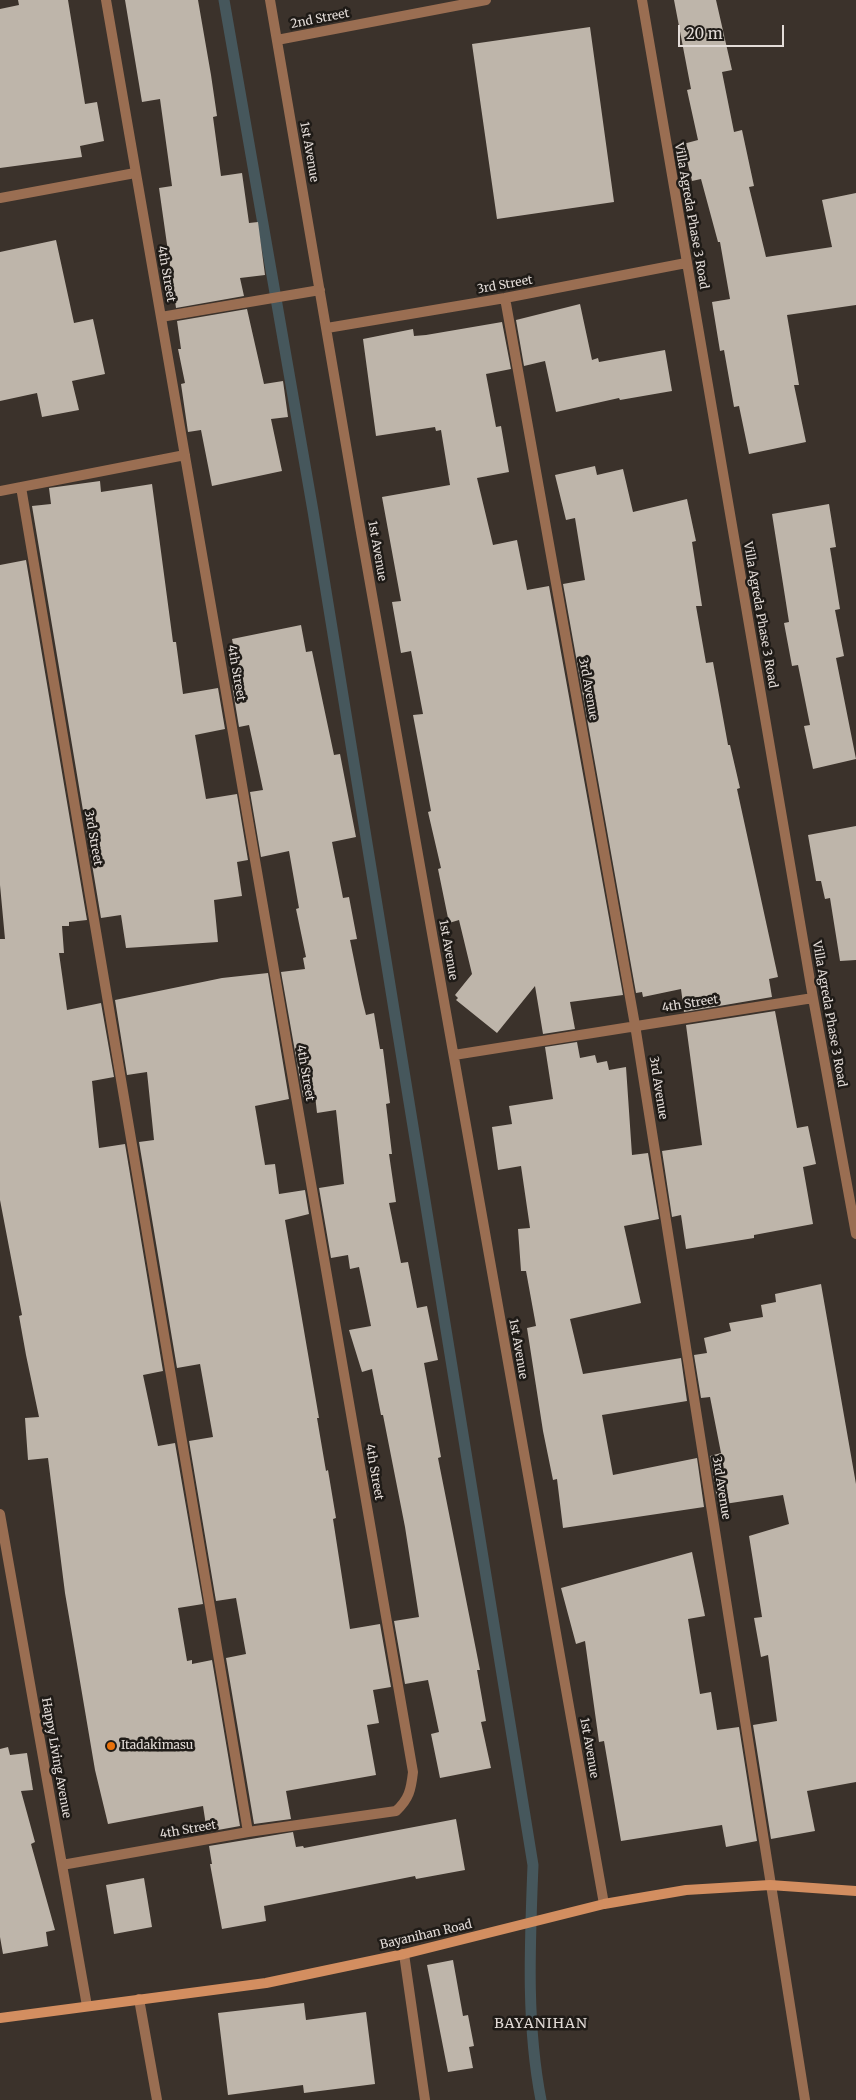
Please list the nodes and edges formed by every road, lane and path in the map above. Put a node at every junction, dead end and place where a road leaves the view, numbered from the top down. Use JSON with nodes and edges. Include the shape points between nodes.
{"nodes":[{"id":1,"x":106,"y":0,"type":"edge"},
{"id":2,"x":270,"y":0,"type":"edge"},
{"id":3,"x":486,"y":0,"type":"edge"},
{"id":4,"x":642,"y":0,"type":"edge"},
{"id":5,"x":453,"y":3,"type":"edge"},
{"id":6,"x":277,"y":40,"type":"junction"},
{"id":7,"x":135,"y":174,"type":"junction"},
{"id":8,"x":0,"y":198,"type":"edge"},
{"id":9,"x":686,"y":263,"type":"junction"},
{"id":10,"x":320,"y":290,"type":"junction"},
{"id":11,"x":505,"y":298,"type":"junction"},
{"id":12,"x":161,"y":317,"type":"junction"},
{"id":13,"x":328,"y":328,"type":"junction"},
{"id":14,"x":186,"y":455,"type":"junction"},
{"id":15,"x":21,"y":487,"type":"junction"},
{"id":16,"x":0,"y":491,"type":"edge"},
{"id":17,"x":813,"y":998,"type":"junction"},
{"id":18,"x":635,"y":1024,"type":"junction"},
{"id":19,"x":454,"y":1055,"type":"junction"},
{"id":20,"x":856,"y":1234,"type":"edge"},
{"id":21,"x":0,"y":1514,"type":"edge"},
{"id":22,"x":248,"y":1832,"type":"junction"},
{"id":23,"x":62,"y":1864,"type":"junction"},
{"id":24,"x":770,"y":1885,"type":"junction"},
{"id":25,"x":856,"y":1891,"type":"edge"},
{"id":26,"x":604,"y":1904,"type":"junction"},
{"id":27,"x":404,"y":1954,"type":"junction"},
{"id":28,"x":139,"y":1999,"type":"junction"},
{"id":29,"x":87,"y":2006,"type":"junction"},
{"id":30,"x":0,"y":2018,"type":"edge"},
{"id":31,"x":157,"y":2100,"type":"edge"},
{"id":32,"x":425,"y":2100,"type":"edge"},
{"id":33,"x":805,"y":2100,"type":"edge"}],
"edges":[{"from":1,"to":7,"type":"street","name":"4th Street"},
{"from":2,"to":6,"type":"street","name":"1st Avenue"},
{"from":3,"to":5,"type":"street","name":"2nd Street"},
{"from":4,"to":9,"type":"street","name":"Villa Agreda Phase 3 Road"},
{"from":5,"to":6,"type":"street","name":"2nd Street"},
{"from":6,"to":10,"type":"street","name":"1st Avenue"},
{"from":7,"to":8,"type":"street"},
{"from":7,"to":12,"type":"street","name":"4th Street"},
{"from":9,"to":11,"type":"street","name":"3rd Street"},
{"from":9,"to":17,"type":"street","name":"Villa Agreda Phase 3 Road"},
{"from":10,"to":12,"type":"street"},
{"from":10,"to":13,"type":"street","name":"1st Avenue"},
{"from":11,"to":13,"type":"street","name":"3rd Street"},
{"from":11,"to":18,"type":"street","name":"3rd Avenue"},
{"from":12,"to":14,"type":"street","name":"4th Street"},
{"from":13,"to":19,"type":"street","name":"1st Avenue"},
{"from":14,"to":15,"type":"street"},
{"from":14,"to":22,"type":"street","name":"4th Street","via":[[413,1772],[407,1801],[396,1811]]},
{"from":15,"to":16,"type":"street"},
{"from":15,"to":22,"type":"street","name":"3rd Street"},
{"from":17,"to":18,"type":"street","name":"4th Street"},
{"from":17,"to":20,"type":"street","name":"Villa Agreda Phase 3 Road"},
{"from":18,"to":19,"type":"street","name":"4th Street"},
{"from":18,"to":24,"type":"street","name":"3rd Avenue"},
{"from":19,"to":26,"type":"street","name":"1st Avenue"},
{"from":21,"to":23,"type":"street","name":"Happy Living Avenue"},
{"from":22,"to":23,"type":"street","name":"4th Street"},
{"from":23,"to":29,"type":"street","name":"Happy Living Avenue"},
{"from":24,"to":25,"type":"street","name":"Bayanihan Road"},
{"from":24,"to":26,"type":"street","name":"Bayanihan Road","via":[[686,1890]]},
{"from":24,"to":33,"type":"street","name":"3rd Avenue"},
{"from":26,"to":27,"type":"street","name":"Bayanihan Road"},
{"from":27,"to":28,"type":"street","name":"Bayanihan Road","via":[[266,1983]]},
{"from":27,"to":32,"type":"street"},
{"from":28,"to":29,"type":"street","name":"Bayanihan Road"},
{"from":28,"to":31,"type":"street"},
{"from":29,"to":30,"type":"street","name":"Bayanihan Road"}]}
